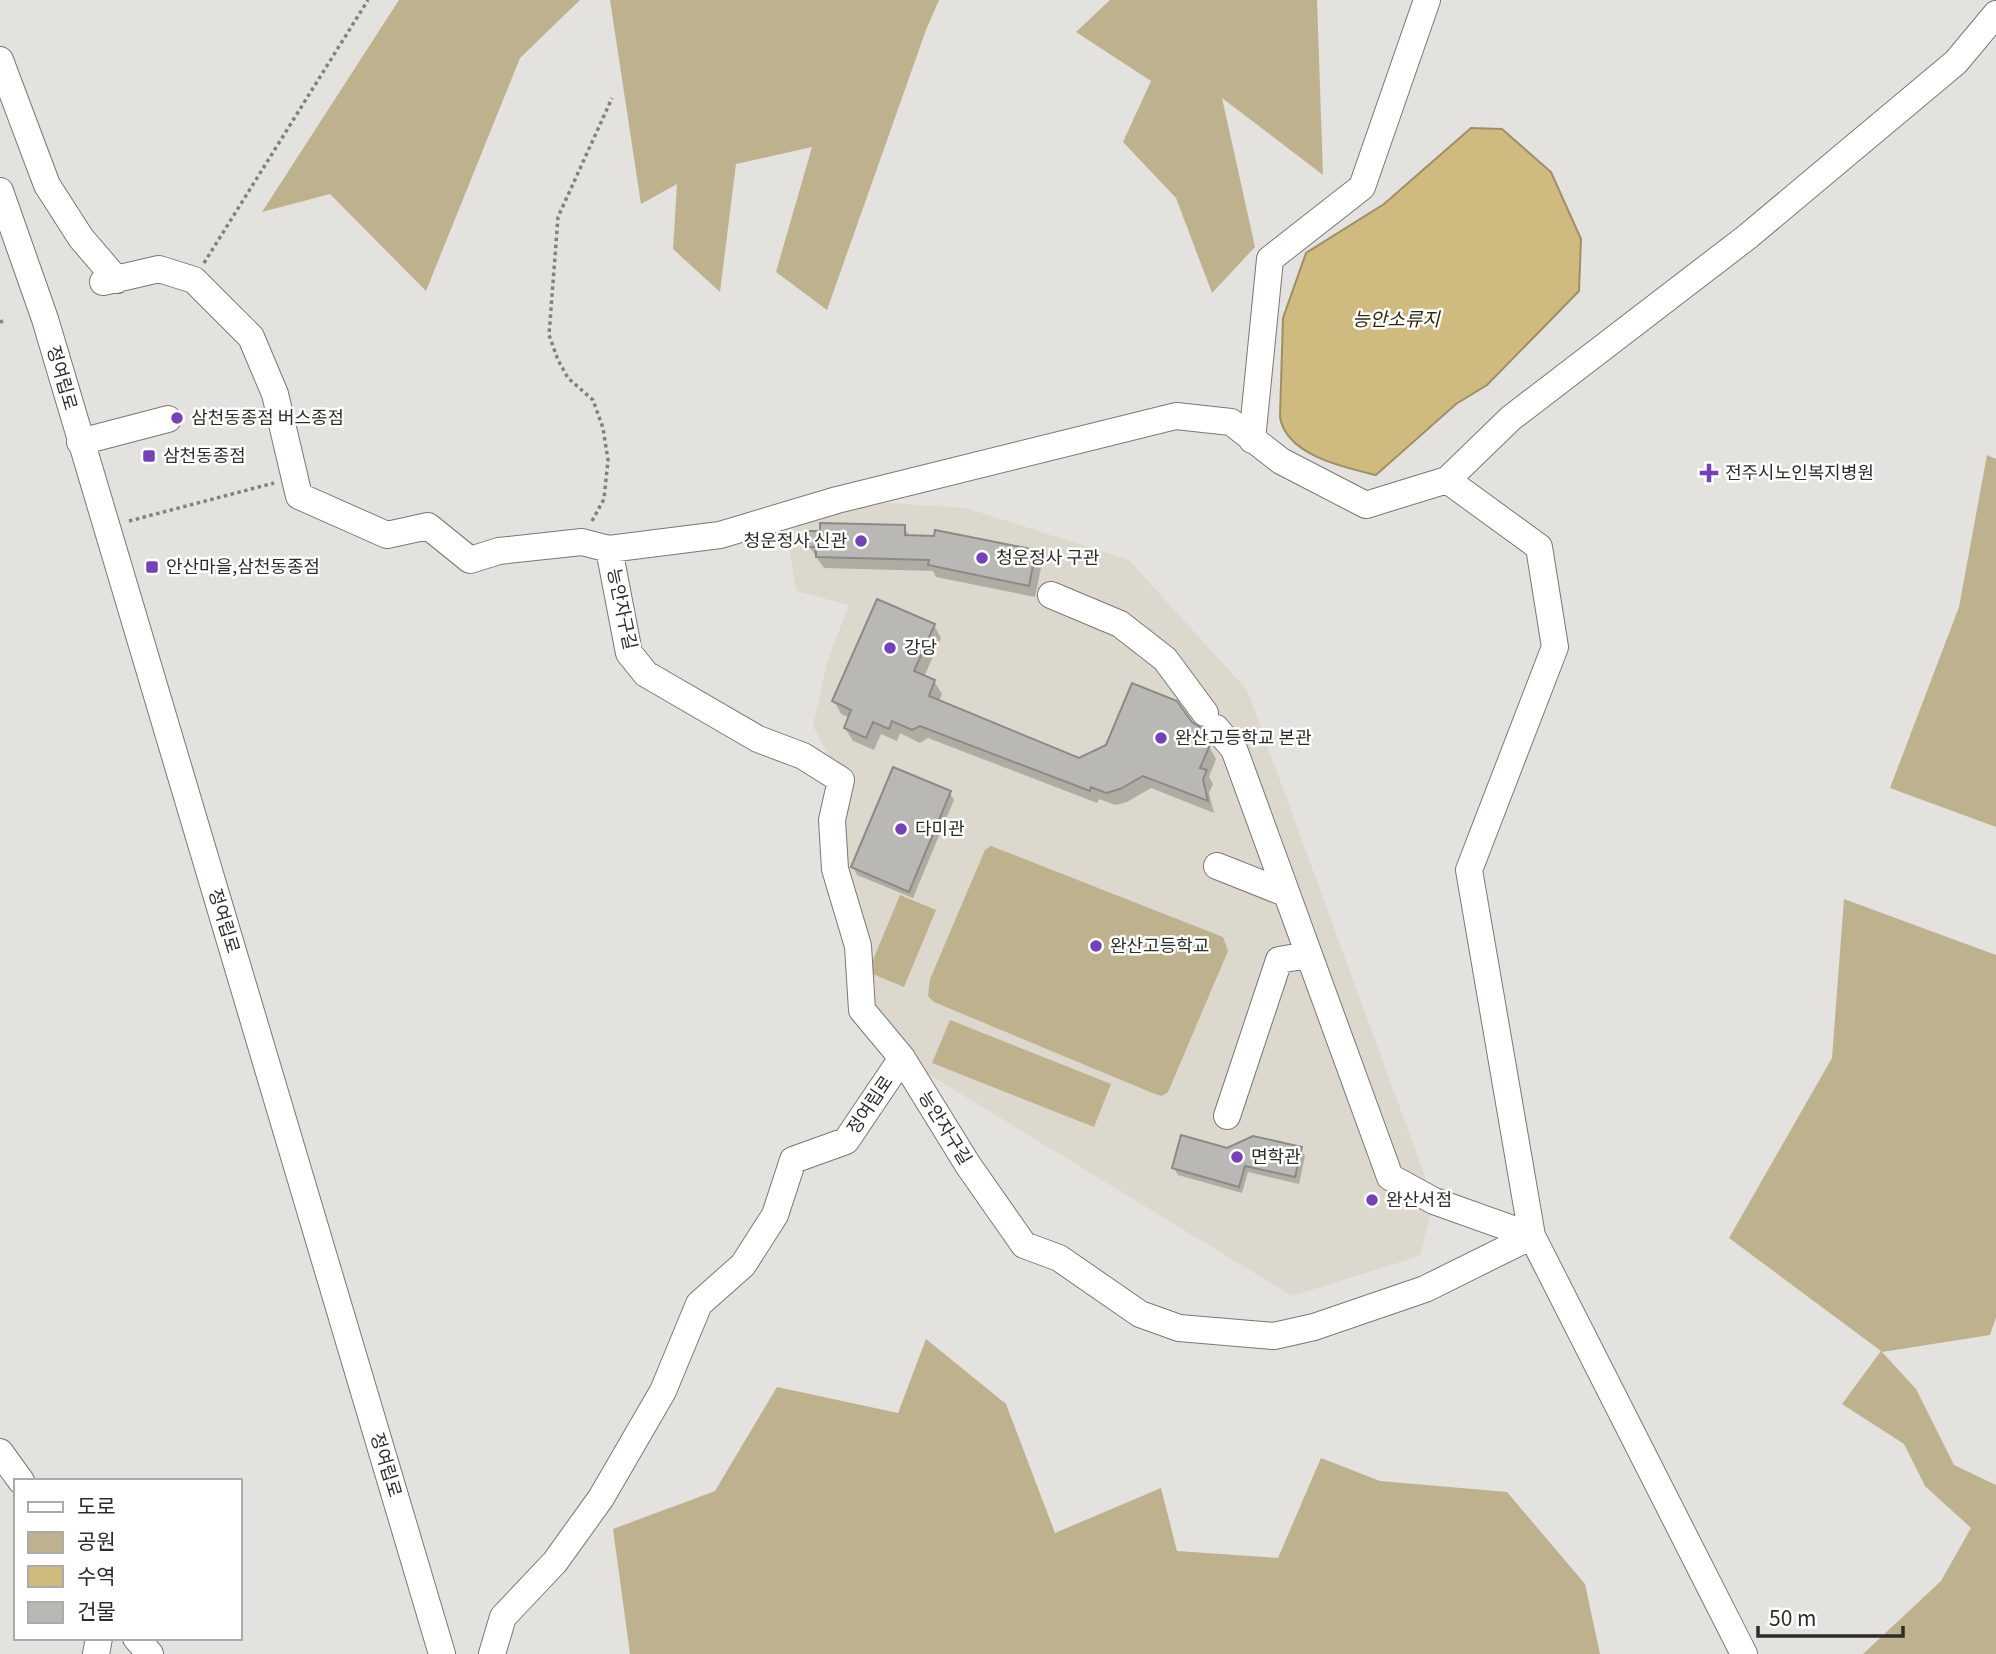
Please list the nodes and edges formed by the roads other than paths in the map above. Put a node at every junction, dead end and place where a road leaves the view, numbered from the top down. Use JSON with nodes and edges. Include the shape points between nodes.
{"nodes":[{"id":1,"x":1427,"y":0,"type":"edge"},
{"id":2,"x":1996,"y":14,"type":"edge"},
{"id":3,"x":0,"y":60,"type":"edge"},
{"id":4,"x":0,"y":191,"type":"edge"},
{"id":5,"x":168,"y":419,"type":"dead end"},
{"id":6,"x":1252,"y":440,"type":"junction"},
{"id":7,"x":80,"y":442,"type":"junction"},
{"id":8,"x":1447,"y":480,"type":"junction"},
{"id":9,"x":610,"y":550,"type":"junction"},
{"id":10,"x":1051,"y":595,"type":"dead end"},
{"id":11,"x":1217,"y":866,"type":"dead end"},
{"id":12,"x":1285,"y":893,"type":"junction"},
{"id":13,"x":1308,"y":955,"type":"junction"},
{"id":14,"x":902,"y":1058,"type":"junction"},
{"id":15,"x":1227,"y":1116,"type":"dead end"},
{"id":16,"x":1532,"y":1236,"type":"junction"},
{"id":17,"x":0,"y":1452,"type":"edge"},
{"id":18,"x":20,"y":1479,"type":"edge"},
{"id":19,"x":138,"y":1640,"type":"edge"},
{"id":20,"x":150,"y":1654,"type":"edge"},
{"id":21,"x":442,"y":1654,"type":"edge"},
{"id":22,"x":492,"y":1654,"type":"edge"},
{"id":23,"x":1744,"y":1654,"type":"edge"}],
"edges":[{"from":1,"to":6,"type":"street","via":[[1362,187],[1269,259]]},
{"from":2,"to":8,"type":"street","via":[[1956,62],[1747,237],[1511,418]]},
{"from":3,"to":9,"type":"street","via":[[47,185],[110,281],[159,269],[194,279],[251,337],[275,394],[299,496],[387,535],[428,526],[470,560],[499,551],[582,542]]},
{"from":4,"to":7,"type":"street","name":"정여립로","via":[[45,319]]},
{"from":5,"to":7,"type":"street"},
{"from":6,"to":8,"type":"street","via":[[1281,461],[1366,505]]},
{"from":6,"to":9,"type":"street","via":[[1231,422],[1175,416],[860,493],[720,535]]},
{"from":7,"to":21,"type":"street","name":"정여립로"},
{"from":8,"to":16,"type":"street","via":[[1539,547],[1555,647],[1469,870]]},
{"from":9,"to":14,"type":"street","name":"능안자구길","via":[[629,653],[646,674],[758,739],[803,756],[841,780],[832,820],[835,869],[858,946],[862,1010]]},
{"from":10,"to":12,"type":"street","via":[[1121,624],[1166,659],[1234,749]]},
{"from":11,"to":12,"type":"street"},
{"from":12,"to":13,"type":"street"},
{"from":13,"to":15,"type":"street","via":[[1279,960]]},
{"from":13,"to":16,"type":"street","via":[[1390,1177],[1434,1201]]},
{"from":14,"to":16,"type":"street","name":"능안자구길","via":[[1024,1245],[1059,1258],[1140,1314],[1179,1328],[1274,1336],[1314,1327],[1424,1289]]},
{"from":14,"to":22,"type":"street","name":"정여립로","via":[[846,1141],[793,1160],[775,1215],[743,1265],[699,1304],[663,1391],[601,1498],[555,1562],[503,1617]]},
{"from":16,"to":23,"type":"street"},
{"from":17,"to":18,"type":"street"},
{"from":19,"to":20,"type":"street"}]}
